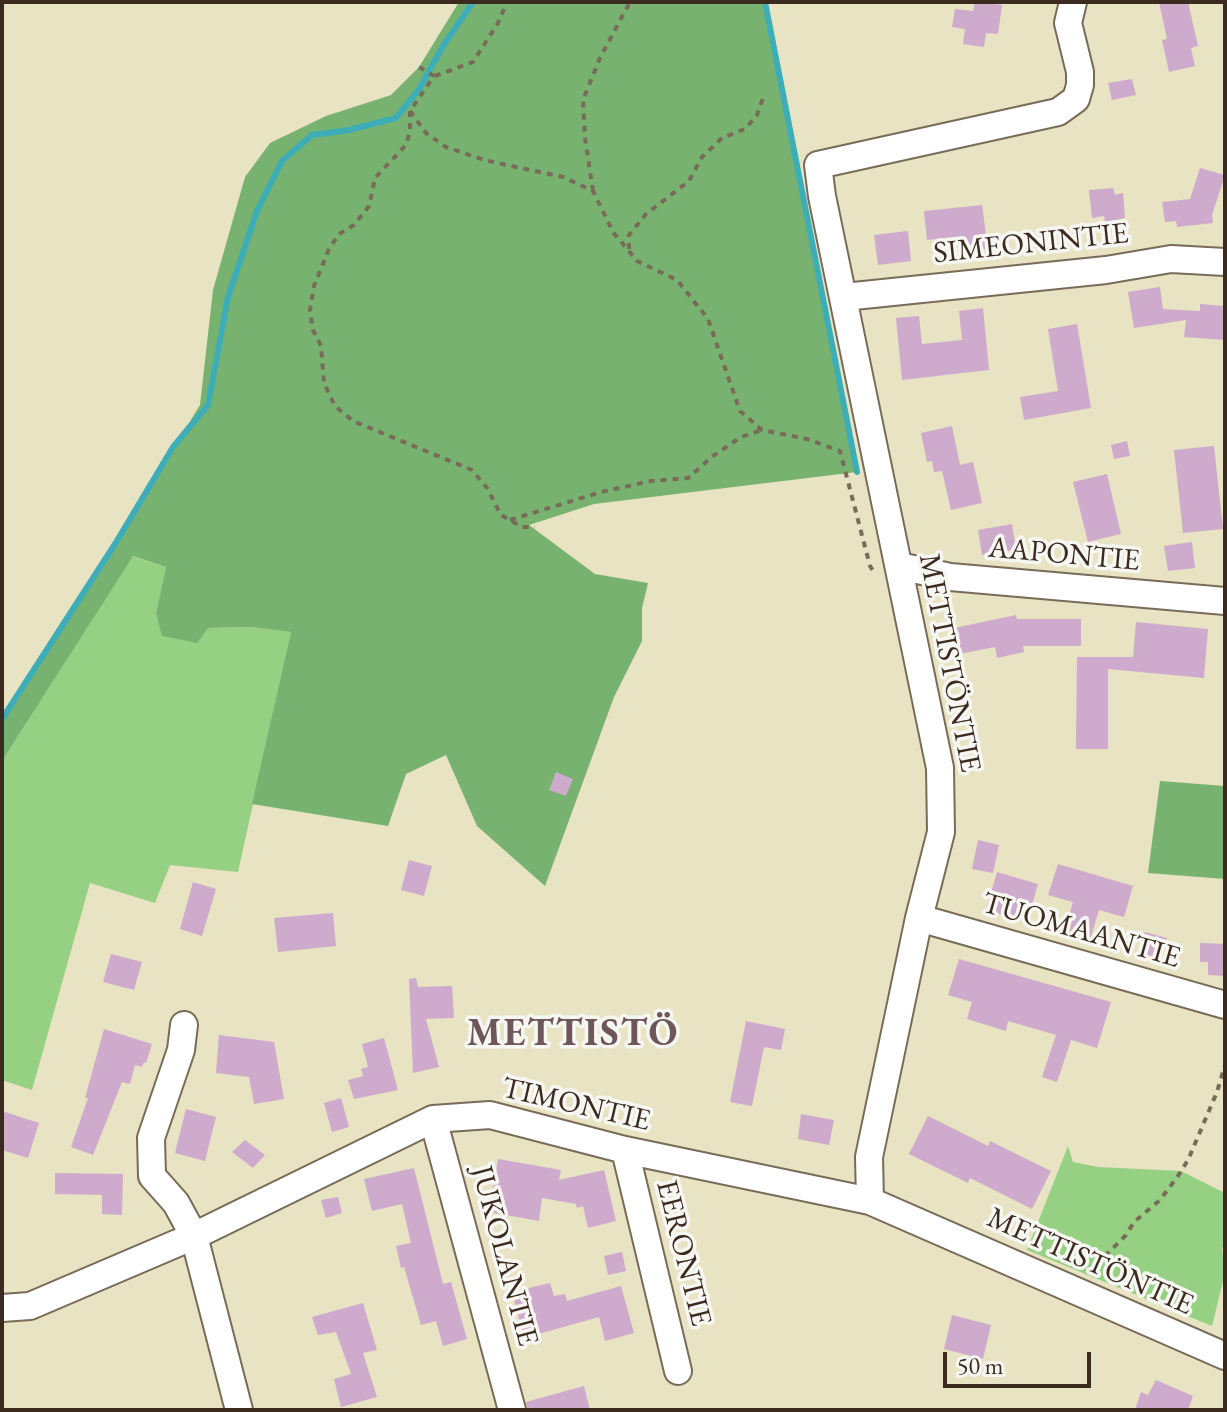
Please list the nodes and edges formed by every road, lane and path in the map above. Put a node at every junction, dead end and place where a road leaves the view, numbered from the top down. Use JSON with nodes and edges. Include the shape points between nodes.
{"nodes":[{"id":1,"x":507,"y":2,"type":"edge"},
{"id":2,"x":630,"y":2,"type":"edge"},
{"id":3,"x":1073,"y":2,"type":"edge"},
{"id":4,"x":419,"y":67,"type":"dead end"},
{"id":5,"x":430,"y":74,"type":"junction"},
{"id":6,"x":763,"y":98,"type":"dead end"},
{"id":7,"x":410,"y":111,"type":"junction"},
{"id":8,"x":593,"y":191,"type":"junction"},
{"id":9,"x":629,"y":251,"type":"junction"},
{"id":10,"x":1225,"y":262,"type":"edge"},
{"id":11,"x":844,"y":297,"type":"junction"},
{"id":12,"x":762,"y":430,"type":"junction"},
{"id":13,"x":510,"y":520,"type":"junction"},
{"id":14,"x":535,"y":527,"type":"dead end"},
{"id":15,"x":900,"y":570,"type":"junction"},
{"id":16,"x":1225,"y":601,"type":"edge"},
{"id":17,"x":919,"y":918,"type":"junction"},
{"id":18,"x":1225,"y":1005,"type":"edge"},
{"id":19,"x":184,"y":1025,"type":"dead end"},
{"id":20,"x":1225,"y":1065,"type":"edge"},
{"id":21,"x":433,"y":1119,"type":"junction"},
{"id":22,"x":625,"y":1150,"type":"junction"},
{"id":23,"x":870,"y":1201,"type":"junction"},
{"id":24,"x":194,"y":1236,"type":"junction"},
{"id":25,"x":1072,"y":1289,"type":"junction"},
{"id":26,"x":2,"y":1308,"type":"edge"},
{"id":27,"x":1225,"y":1356,"type":"edge"},
{"id":28,"x":678,"y":1371,"type":"dead end"},
{"id":29,"x":239,"y":1410,"type":"edge"},
{"id":30,"x":512,"y":1410,"type":"edge"}],
"edges":[{"from":1,"to":5,"type":"path","via":[[473,62]]},
{"from":2,"to":8,"type":"path","via":[[583,100]]},
{"from":3,"to":11,"type":"street","name":"METTISTÖNTIE","via":[[1068,23],[1080,85],[1076,99],[1058,112],[818,165]]},
{"from":4,"to":5,"type":"path"},
{"from":5,"to":7,"type":"path"},
{"from":6,"to":9,"type":"path","via":[[745,129],[722,138],[702,157],[689,181],[646,214],[629,235]]},
{"from":7,"to":8,"type":"path","via":[[426,133],[446,147],[563,177]]},
{"from":7,"to":13,"type":"path","via":[[406,145],[375,178],[369,206],[339,234],[314,286],[311,320],[321,346],[324,383],[335,406],[353,421],[472,470],[501,515]]},
{"from":8,"to":9,"type":"path"},
{"from":9,"to":12,"type":"path","via":[[637,261],[677,280],[708,319],[740,411]]},
{"from":10,"to":11,"type":"street","name":"SIMEONINTIE","via":[[1171,259]]},
{"from":11,"to":15,"type":"street","name":"METTISTÖNTIE"},
{"from":12,"to":13,"type":"path","via":[[741,437],[688,478],[601,492]]},
{"from":12,"to":15,"type":"path","via":[[840,451],[870,566],[877,576]]},
{"from":13,"to":14,"type":"path"},
{"from":15,"to":16,"type":"street","name":"AAPONTIE"},
{"from":15,"to":17,"type":"street","name":"METTISTÖNTIE","via":[[940,768],[941,832]]},
{"from":17,"to":18,"type":"street","name":"TUOMAANTIE"},
{"from":17,"to":23,"type":"street","name":"METTISTÖNTIE","via":[[869,1157]]},
{"from":19,"to":24,"type":"street","via":[[181,1050],[151,1138],[152,1176],[176,1203]]},
{"from":20,"to":25,"type":"path","via":[[1178,1176]]},
{"from":21,"to":22,"type":"street","name":"TIMONTIE","via":[[490,1115]]},
{"from":21,"to":24,"type":"street","name":"TIMONTIE"},
{"from":21,"to":30,"type":"street","name":"JUKOLANTIE"},
{"from":22,"to":23,"type":"street","name":"TIMONTIE"},
{"from":22,"to":28,"type":"street","name":"EERONTIE"},
{"from":23,"to":25,"type":"street","name":"METTISTÖNTIE"},
{"from":24,"to":26,"type":"street","name":"TIMONTIE","via":[[30,1306]]},
{"from":24,"to":29,"type":"street"},
{"from":25,"to":27,"type":"street","name":"METTISTÖNTIE"}]}
